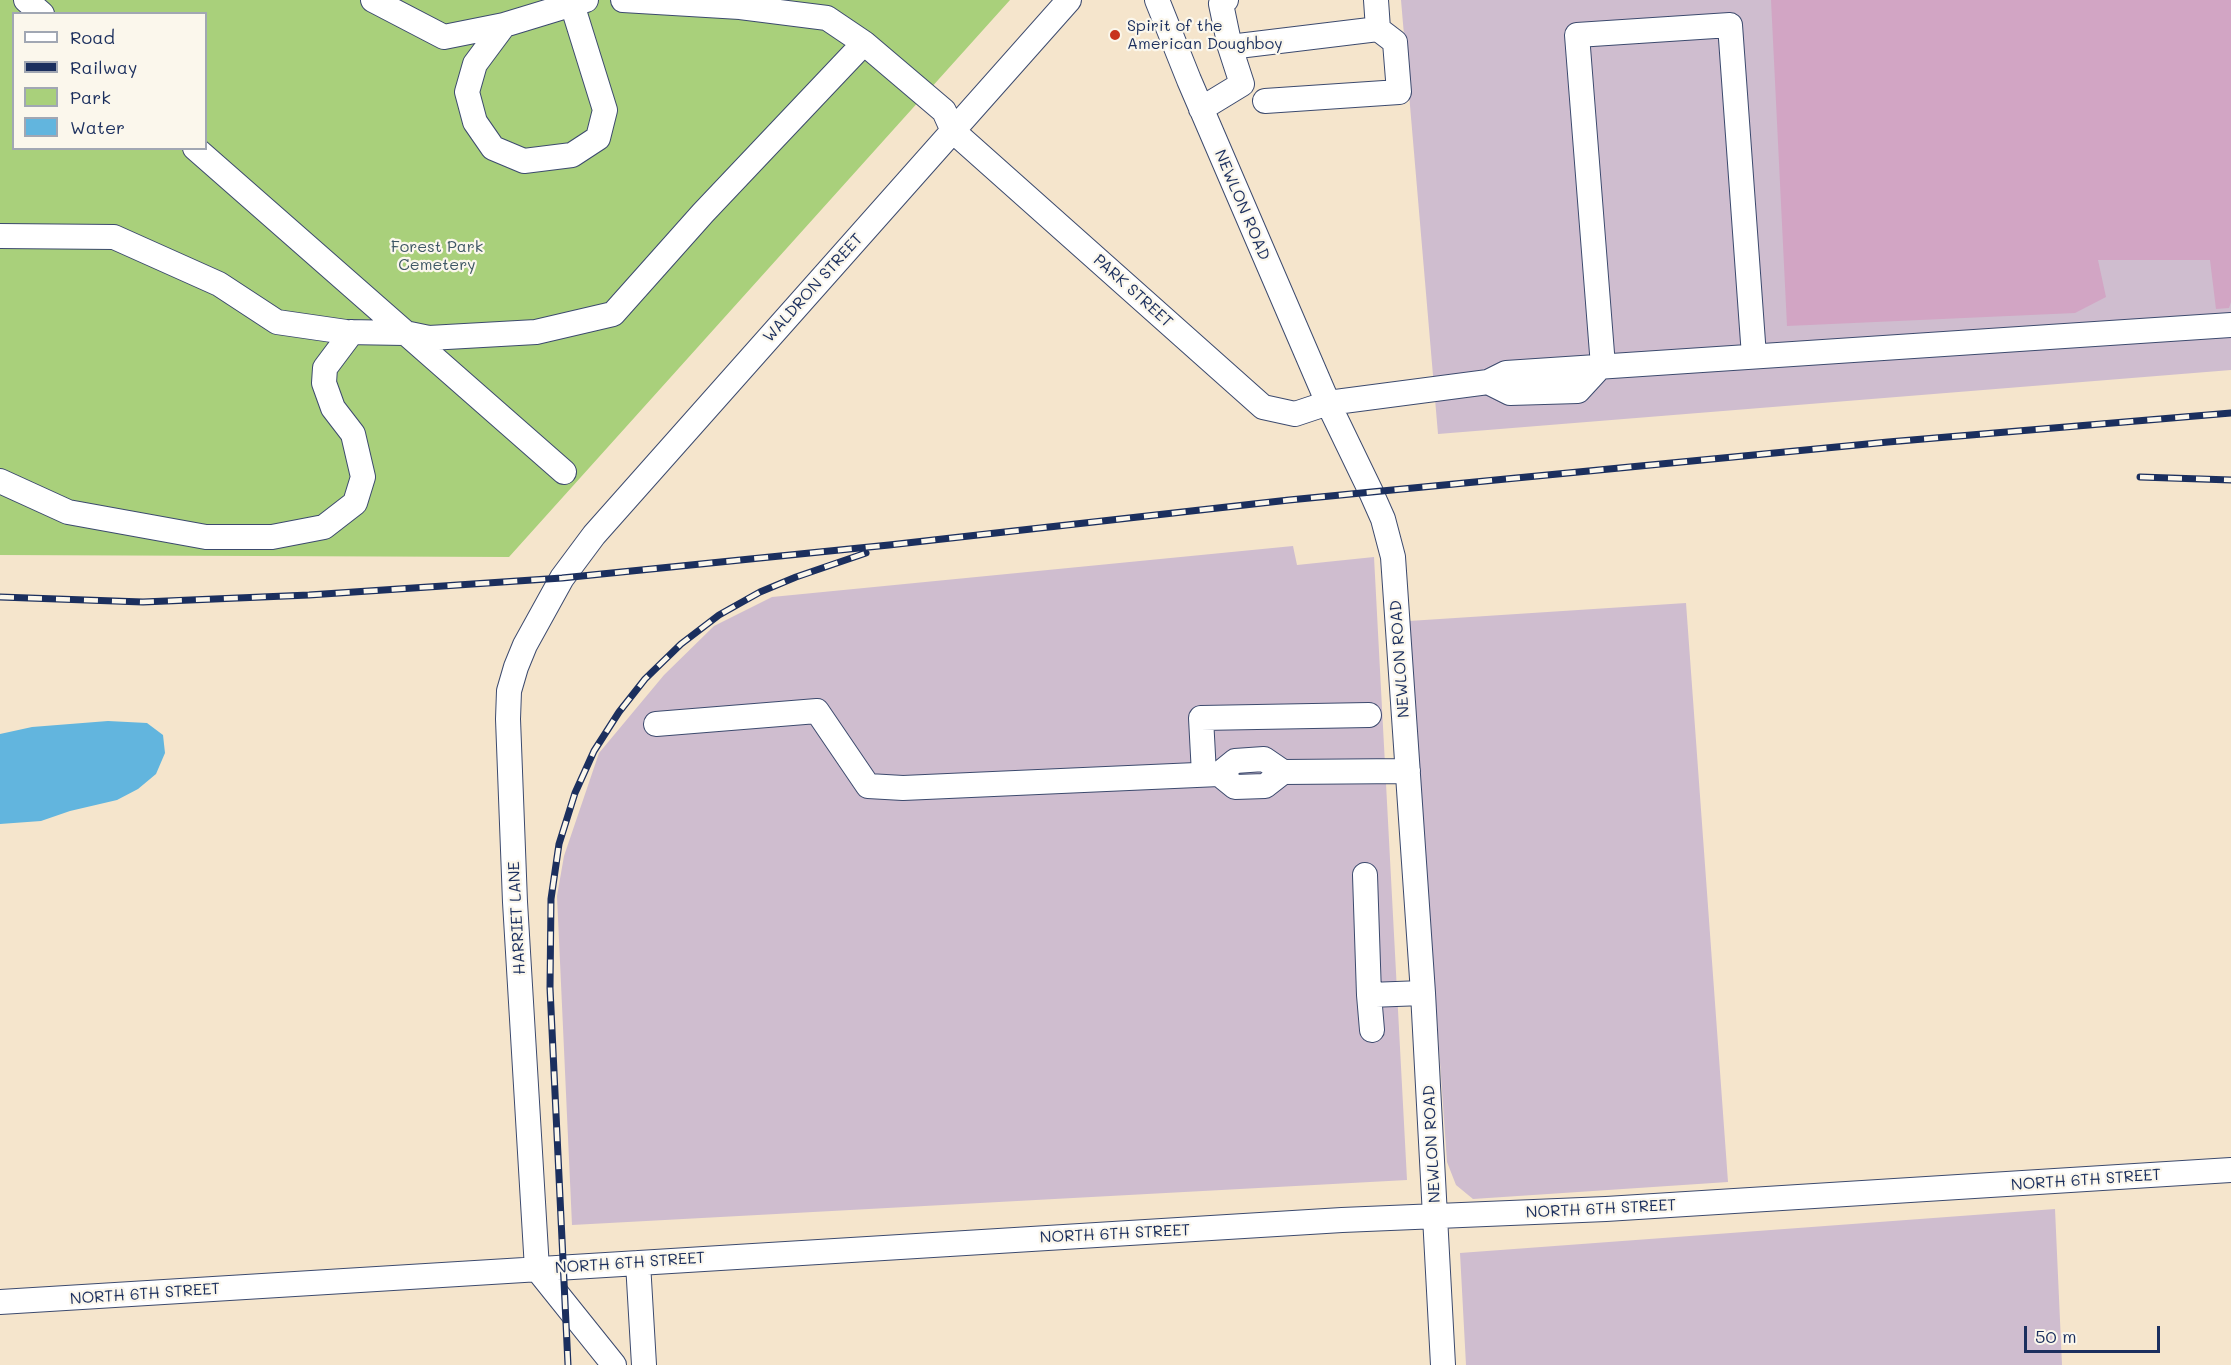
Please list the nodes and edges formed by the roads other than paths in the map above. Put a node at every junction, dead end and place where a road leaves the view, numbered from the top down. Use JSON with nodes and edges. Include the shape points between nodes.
{"nodes":[{"id":1,"x":26,"y":0,"type":"edge"},
{"id":2,"x":373,"y":0,"type":"edge"},
{"id":3,"x":623,"y":0,"type":"edge"},
{"id":4,"x":1069,"y":0,"type":"edge"},
{"id":5,"x":1157,"y":0,"type":"edge"},
{"id":6,"x":1226,"y":0,"type":"edge"},
{"id":7,"x":1376,"y":0,"type":"edge"},
{"id":8,"x":579,"y":2,"type":"edge"},
{"id":9,"x":40,"y":12,"type":"edge"},
{"id":10,"x":504,"y":26,"type":"junction"},
{"id":11,"x":1378,"y":29,"type":"junction"},
{"id":12,"x":864,"y":43,"type":"junction"},
{"id":13,"x":1230,"y":47,"type":"junction"},
{"id":14,"x":1242,"y":84,"type":"junction"},
{"id":15,"x":1201,"y":109,"type":"junction"},
{"id":16,"x":953,"y":131,"type":"junction"},
{"id":17,"x":197,"y":150,"type":"edge"},
{"id":18,"x":0,"y":236,"type":"edge"},
{"id":19,"x":2231,"y":325,"type":"edge"},
{"id":20,"x":352,"y":332,"type":"junction"},
{"id":21,"x":405,"y":333,"type":"junction"},
{"id":22,"x":1754,"y":356,"type":"junction"},
{"id":23,"x":1602,"y":366,"type":"junction"},
{"id":24,"x":1328,"y":403,"type":"junction"},
{"id":25,"x":564,"y":472,"type":"dead end"},
{"id":26,"x":0,"y":481,"type":"edge"},
{"id":27,"x":562,"y":578,"type":"joint"},
{"id":28,"x":1370,"y":715,"type":"dead end"},
{"id":29,"x":656,"y":724,"type":"dead end"},
{"id":30,"x":1408,"y":771,"type":"junction"},
{"id":31,"x":1211,"y":774,"type":"junction"},
{"id":32,"x":1365,"y":875,"type":"dead end"},
{"id":33,"x":1423,"y":993,"type":"junction"},
{"id":34,"x":1369,"y":995,"type":"junction"},
{"id":35,"x":1372,"y":1030,"type":"dead end"},
{"id":36,"x":2231,"y":1170,"type":"edge"},
{"id":37,"x":1435,"y":1217,"type":"junction"},
{"id":38,"x":638,"y":1263,"type":"junction"},
{"id":39,"x":537,"y":1269,"type":"junction"},
{"id":40,"x":0,"y":1302,"type":"edge"},
{"id":41,"x":614,"y":1365,"type":"edge"},
{"id":42,"x":644,"y":1365,"type":"edge"},
{"id":43,"x":1443,"y":1365,"type":"edge"}],
"edges":[{"from":1,"to":9,"type":"street"},
{"from":2,"to":10,"type":"street","via":[[444,38]]},
{"from":3,"to":12,"type":"street","name":"PARK STREET","via":[[740,7],[827,18]]},
{"from":4,"to":16,"type":"street","name":"WALDRON STREET"},
{"from":5,"to":15,"type":"street","name":"NEWLON ROAD"},
{"from":6,"to":13,"type":"street","via":[[1221,4]]},
{"from":7,"to":11,"type":"street"},
{"from":8,"to":10,"type":"street"},
{"from":8,"to":10,"type":"street","via":[[605,110],[598,138],[572,155],[524,161],[493,148],[475,122],[467,92],[475,64]]},
{"from":11,"to":13,"type":"street"},
{"from":11,"to":14,"type":"street","via":[[1395,42],[1399,92],[1267,109]]},
{"from":12,"to":16,"type":"street","name":"PARK STREET","via":[[944,111]]},
{"from":12,"to":21,"type":"street","via":[[613,314],[536,332],[429,338]]},
{"from":13,"to":14,"type":"street"},
{"from":14,"to":15,"type":"street"},
{"from":15,"to":24,"type":"street","name":"NEWLON ROAD"},
{"from":16,"to":24,"type":"street","name":"PARK STREET","via":[[1263,407],[1295,414]]},
{"from":16,"to":27,"type":"street","name":"WALDRON STREET","via":[[647,475]]},
{"from":17,"to":21,"type":"street"},
{"from":18,"to":20,"type":"street","via":[[114,237],[219,284],[277,322]]},
{"from":19,"to":22,"type":"street","name":"PARK STREET"},
{"from":20,"to":21,"type":"street"},
{"from":20,"to":26,"type":"street","via":[[325,368],[324,383],[333,408],[353,434],[363,477],[355,504],[324,527],[272,537],[206,537],[68,512]]},
{"from":21,"to":25,"type":"street"},
{"from":22,"to":23,"type":"street","name":"PARK STREET"},
{"from":22,"to":23,"type":"street","via":[[1730,25],[1577,35]]},
{"from":23,"to":24,"type":"street","name":"PARK STREET"},
{"from":24,"to":30,"type":"street","name":"NEWLON ROAD","via":[[1379,510],[1393,557]]},
{"from":27,"to":39,"type":"street","name":"HARRIET LANE","via":[[522,652],[508,705]]},
{"from":28,"to":31,"type":"street","via":[[1201,718]]},
{"from":29,"to":31,"type":"street","via":[[817,711],[868,786],[903,788]]},
{"from":30,"to":31,"type":"street","via":[[1283,772],[1265,786],[1245,787],[1235,787]]},
{"from":30,"to":33,"type":"street","name":"NEWLON ROAD"},
{"from":32,"to":34,"type":"street"},
{"from":33,"to":34,"type":"street"},
{"from":33,"to":37,"type":"street","name":"NEWLON ROAD"},
{"from":34,"to":35,"type":"street"},
{"from":36,"to":37,"type":"street","name":"NORTH 6TH STREET"},
{"from":37,"to":38,"type":"street","name":"NORTH 6TH STREET"},
{"from":37,"to":43,"type":"street","name":"NEWLON ROAD"},
{"from":38,"to":39,"type":"street","name":"NORTH 6TH STREET"},
{"from":38,"to":42,"type":"street"},
{"from":39,"to":40,"type":"street","name":"NORTH 6TH STREET"},
{"from":39,"to":41,"type":"street"}]}
